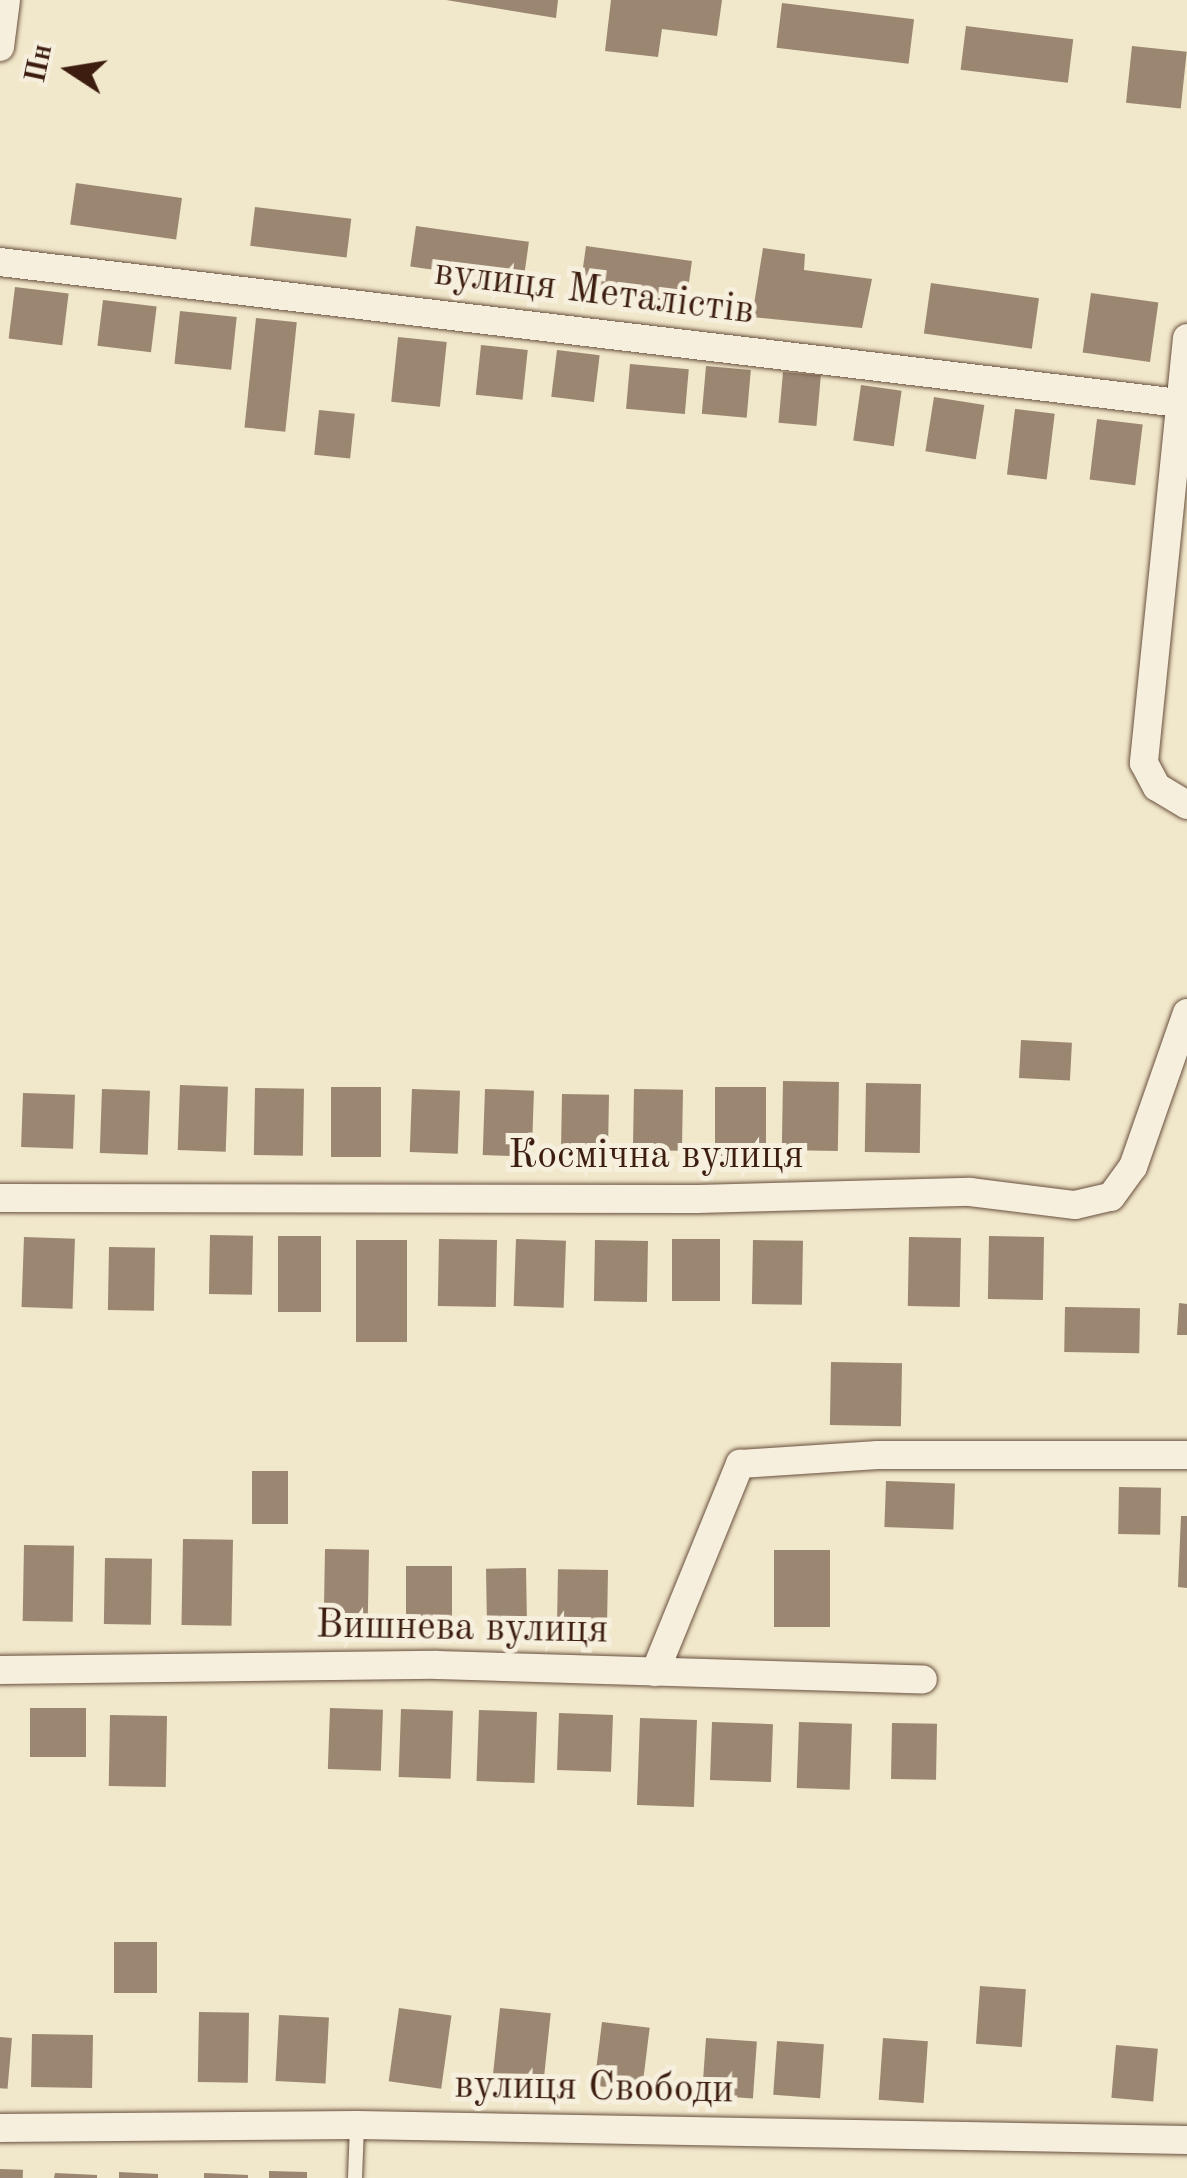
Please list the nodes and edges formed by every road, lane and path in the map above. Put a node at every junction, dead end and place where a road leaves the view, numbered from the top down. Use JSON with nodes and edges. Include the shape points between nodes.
{"nodes":[{"id":1,"x":6,"y":0,"type":"edge"},
{"id":2,"x":0,"y":46,"type":"edge"},
{"id":3,"x":0,"y":262,"type":"edge"},
{"id":4,"x":1187,"y":338,"type":"edge"},
{"id":5,"x":1179,"y":403,"type":"junction"},
{"id":6,"x":1187,"y":805,"type":"edge"},
{"id":7,"x":1187,"y":1014,"type":"edge"},
{"id":8,"x":0,"y":1198,"type":"edge"},
{"id":9,"x":1187,"y":1455,"type":"edge"},
{"id":10,"x":0,"y":1670,"type":"edge"},
{"id":11,"x":656,"y":1672,"type":"junction"},
{"id":12,"x":923,"y":1680,"type":"dead end"},
{"id":13,"x":357,"y":2124,"type":"junction"},
{"id":14,"x":0,"y":2128,"type":"edge"},
{"id":15,"x":1187,"y":2140,"type":"edge"},
{"id":16,"x":355,"y":2178,"type":"edge"}],
"edges":[{"from":1,"to":2,"type":"street"},
{"from":3,"to":5,"type":"street","name":"вулиця Металістів"},
{"from":4,"to":5,"type":"street"},
{"from":5,"to":6,"type":"street","via":[[1144,763],[1156,787]]},
{"from":7,"to":8,"type":"street","name":"Космічна вулиця","via":[[1133,1167],[1111,1196],[1074,1205],[970,1192],[697,1199]]},
{"from":9,"to":11,"type":"street","via":[[878,1455],[740,1464]]},
{"from":10,"to":11,"type":"street","name":"Вишнева вулиця","via":[[437,1665]]},
{"from":11,"to":12,"type":"street","name":"Вишнева вулиця"},
{"from":13,"to":14,"type":"street","name":"вулиця Свободи"},
{"from":13,"to":15,"type":"street","name":"вулиця Свободи"},
{"from":13,"to":16,"type":"lane"}]}
